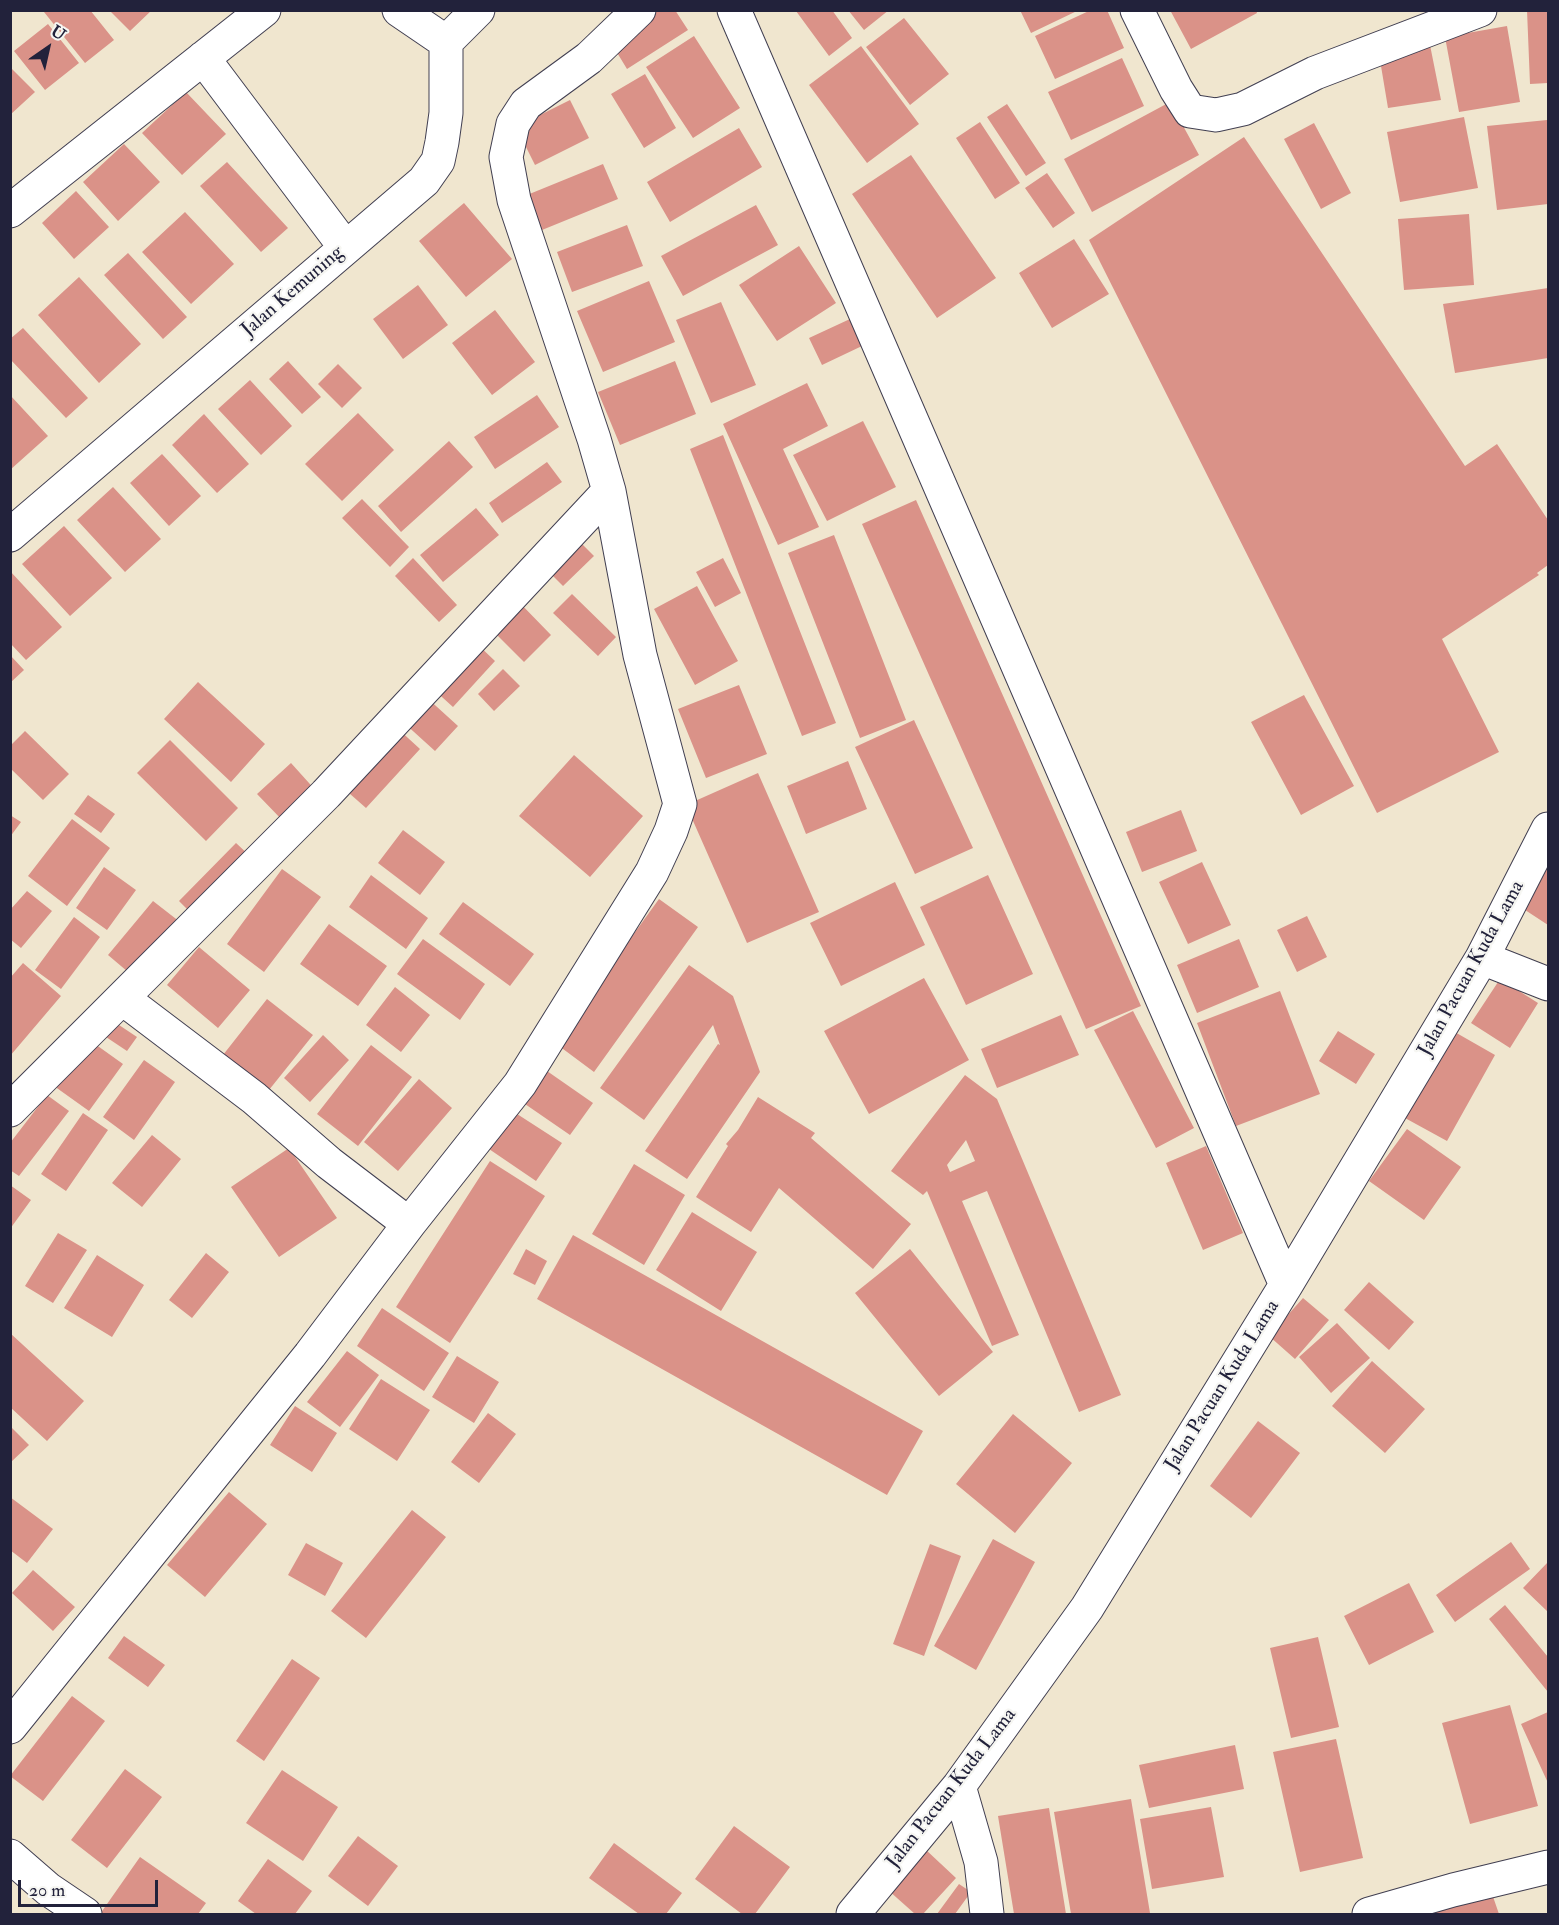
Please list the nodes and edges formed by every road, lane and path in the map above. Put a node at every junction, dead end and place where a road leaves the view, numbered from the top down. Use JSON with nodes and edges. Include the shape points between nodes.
{"nodes":[{"id":1,"x":264,"y":10,"type":"edge"},
{"id":2,"x":399,"y":10,"type":"edge"},
{"id":3,"x":478,"y":10,"type":"edge"},
{"id":4,"x":639,"y":10,"type":"edge"},
{"id":5,"x":734,"y":10,"type":"edge"},
{"id":6,"x":1137,"y":10,"type":"edge"},
{"id":7,"x":1480,"y":10,"type":"edge"},
{"id":8,"x":446,"y":42,"type":"junction"},
{"id":9,"x":203,"y":58,"type":"junction"},
{"id":10,"x":10,"y":211,"type":"edge"},
{"id":11,"x":345,"y":247,"type":"junction"},
{"id":12,"x":609,"y":491,"type":"junction"},
{"id":13,"x":10,"y":536,"type":"edge"},
{"id":14,"x":1548,"y":829,"type":"edge"},
{"id":15,"x":1482,"y":958,"type":"junction"},
{"id":16,"x":1548,"y":984,"type":"edge"},
{"id":17,"x":122,"y":998,"type":"junction"},
{"id":18,"x":10,"y":1110,"type":"edge"},
{"id":19,"x":409,"y":1224,"type":"junction"},
{"id":20,"x":1286,"y":1286,"type":"junction"},
{"id":21,"x":10,"y":1727,"type":"edge"},
{"id":22,"x":959,"y":1786,"type":"junction"},
{"id":23,"x":10,"y":1856,"type":"edge"},
{"id":24,"x":1548,"y":1867,"type":"edge"},
{"id":25,"x":85,"y":1914,"type":"edge"},
{"id":26,"x":853,"y":1914,"type":"edge"},
{"id":27,"x":987,"y":1914,"type":"edge"},
{"id":28,"x":1369,"y":1914,"type":"edge"}],
"edges":[{"from":1,"to":9,"type":"street"},
{"from":2,"to":8,"type":"street"},
{"from":3,"to":8,"type":"street"},
{"from":4,"to":12,"type":"street","via":[[589,58],[526,104],[513,124],[506,157],[514,200]]},
{"from":5,"to":20,"type":"street"},
{"from":6,"to":7,"type":"street","via":[[1190,111],[1216,115],[1243,109],[1315,73]]},
{"from":8,"to":11,"type":"street","name":"Jalan Kemuning","via":[[446,113],[438,161],[424,181]]},
{"from":9,"to":10,"type":"street"},
{"from":9,"to":11,"type":"street"},
{"from":11,"to":13,"type":"street","name":"Jalan Kemuning"},
{"from":12,"to":17,"type":"street","via":[[326,794]]},
{"from":12,"to":19,"type":"street","via":[[640,655],[680,804],[652,872],[520,1084]]},
{"from":14,"to":15,"type":"street","name":"Jalan Pacuan Kuda Lama"},
{"from":15,"to":16,"type":"street"},
{"from":15,"to":20,"type":"street","name":"Jalan Pacuan Kuda Lama"},
{"from":17,"to":18,"type":"street"},
{"from":17,"to":19,"type":"street","via":[[254,1098],[329,1163]]},
{"from":19,"to":21,"type":"street","via":[[310,1355]]},
{"from":20,"to":22,"type":"street","name":"Jalan Pacuan Kuda Lama","via":[[1086,1608]]},
{"from":22,"to":26,"type":"street","name":"Jalan Pacuan Kuda Lama"},
{"from":22,"to":27,"type":"street","via":[[981,1862]]},
{"from":23,"to":25,"type":"street"},
{"from":24,"to":28,"type":"street"}]}
